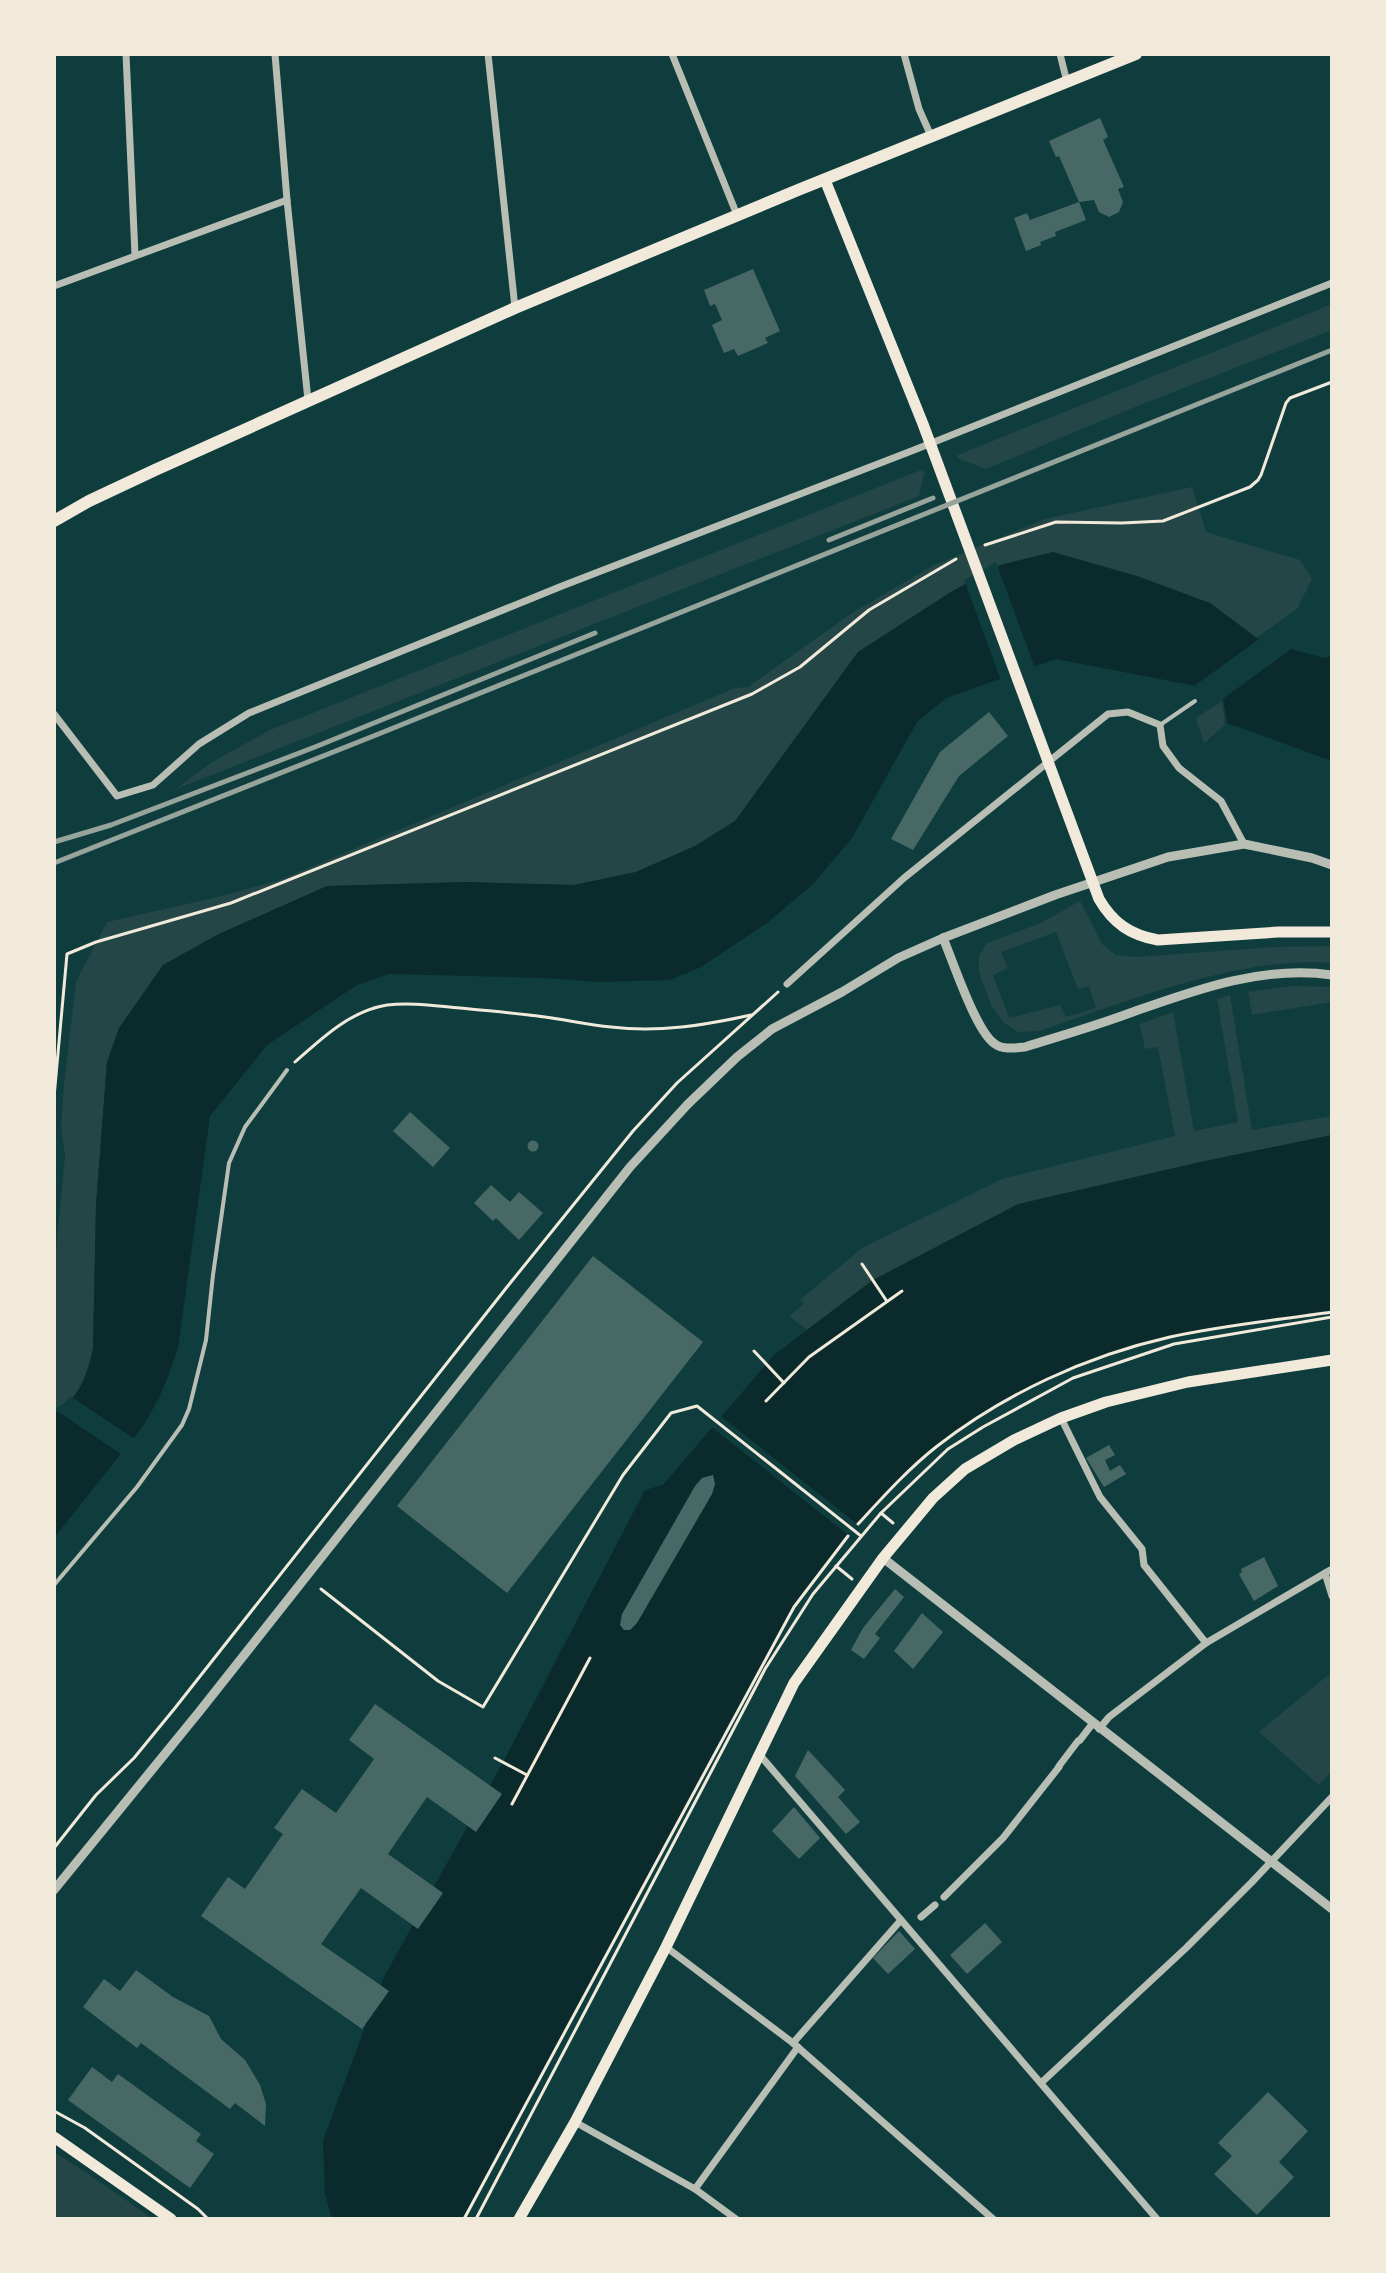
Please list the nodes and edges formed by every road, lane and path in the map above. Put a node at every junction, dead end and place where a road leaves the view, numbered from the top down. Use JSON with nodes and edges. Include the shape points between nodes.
{"nodes":[{"id":1,"x":126,"y":54,"type":"edge"},
{"id":2,"x":275,"y":54,"type":"edge"},
{"id":3,"x":488,"y":54,"type":"edge"},
{"id":4,"x":672,"y":54,"type":"edge"},
{"id":5,"x":904,"y":54,"type":"edge"},
{"id":6,"x":1060,"y":54,"type":"edge"},
{"id":7,"x":1136,"y":54,"type":"edge"},
{"id":8,"x":1067,"y":82,"type":"junction"},
{"id":9,"x":931,"y":136,"type":"junction"},
{"id":10,"x":825,"y":180,"type":"junction"},
{"id":11,"x":287,"y":200,"type":"junction"},
{"id":12,"x":737,"y":215,"type":"junction"},
{"id":13,"x":135,"y":255,"type":"junction"},
{"id":14,"x":1332,"y":283,"type":"edge"},
{"id":15,"x":54,"y":286,"type":"edge"},
{"id":16,"x":515,"y":308,"type":"junction"},
{"id":17,"x":1332,"y":382,"type":"edge"},
{"id":18,"x":308,"y":400,"type":"junction"},
{"id":19,"x":930,"y":444,"type":"junction"},
{"id":20,"x":54,"y":521,"type":"edge"},
{"id":21,"x":980,"y":548,"type":"dead end"},
{"id":22,"x":956,"y":559,"type":"dead end"},
{"id":23,"x":1195,"y":701,"type":"dead end"},
{"id":24,"x":54,"y":714,"type":"edge"},
{"id":25,"x":1160,"y":725,"type":"junction"},
{"id":26,"x":1244,"y":844,"type":"junction"},
{"id":27,"x":1332,"y":865,"type":"edge"},
{"id":28,"x":1332,"y":932,"type":"edge"},
{"id":29,"x":943,"y":938,"type":"junction"},
{"id":30,"x":1332,"y":975,"type":"edge"},
{"id":31,"x":787,"y":984,"type":"joint"},
{"id":32,"x":754,"y":1015,"type":"junction"},
{"id":33,"x":287,"y":1070,"type":"joint"},
{"id":34,"x":54,"y":1097,"type":"edge"},
{"id":35,"x":862,"y":1264,"type":"dead end"},
{"id":36,"x":902,"y":1291,"type":"dead end"},
{"id":37,"x":887,"y":1301,"type":"junction"},
{"id":38,"x":1332,"y":1315,"type":"edge"},
{"id":39,"x":754,"y":1351,"type":"dead end"},
{"id":40,"x":1332,"y":1360,"type":"edge"},
{"id":41,"x":784,"y":1383,"type":"junction"},
{"id":42,"x":766,"y":1401,"type":"dead end"},
{"id":43,"x":1061,"y":1418,"type":"junction"},
{"id":44,"x":858,"y":1524,"type":"dead end"},
{"id":45,"x":859,"y":1535,"type":"junction"},
{"id":46,"x":848,"y":1536,"type":"dead end"},
{"id":47,"x":883,"y":1558,"type":"junction"},
{"id":48,"x":836,"y":1566,"type":"junction"},
{"id":49,"x":1328,"y":1571,"type":"edge"},
{"id":50,"x":54,"y":1585,"type":"edge"},
{"id":51,"x":862,"y":1587,"type":"junction"},
{"id":52,"x":321,"y":1589,"type":"dead end"},
{"id":53,"x":1332,"y":1596,"type":"edge"},
{"id":54,"x":1206,"y":1643,"type":"junction"},
{"id":55,"x":590,"y":1658,"type":"dead end"},
{"id":56,"x":1096,"y":1726,"type":"junction"},
{"id":57,"x":759,"y":1754,"type":"junction"},
{"id":58,"x":495,"y":1758,"type":"dead end"},
{"id":59,"x":527,"y":1775,"type":"junction"},
{"id":60,"x":1332,"y":1797,"type":"edge"},
{"id":61,"x":512,"y":1804,"type":"dead end"},
{"id":62,"x":54,"y":1848,"type":"edge"},
{"id":63,"x":1271,"y":1862,"type":"junction"},
{"id":64,"x":54,"y":1890,"type":"edge"},
{"id":65,"x":1332,"y":1909,"type":"edge"},
{"id":66,"x":901,"y":1920,"type":"junction"},
{"id":67,"x":908,"y":1929,"type":"junction"},
{"id":68,"x":666,"y":1947,"type":"junction"},
{"id":69,"x":795,"y":2045,"type":"junction"},
{"id":70,"x":1041,"y":2083,"type":"junction"},
{"id":71,"x":54,"y":2111,"type":"edge"},
{"id":72,"x":575,"y":2122,"type":"junction"},
{"id":73,"x":54,"y":2137,"type":"edge"},
{"id":74,"x":695,"y":2189,"type":"junction"},
{"id":75,"x":732,"y":2218,"type":"edge"},
{"id":76,"x":171,"y":2219,"type":"edge"},
{"id":77,"x":208,"y":2219,"type":"edge"},
{"id":78,"x":464,"y":2219,"type":"edge"},
{"id":79,"x":476,"y":2219,"type":"edge"},
{"id":80,"x":519,"y":2219,"type":"edge"},
{"id":81,"x":993,"y":2219,"type":"edge"},
{"id":82,"x":1157,"y":2219,"type":"edge"}],
"edges":[{"from":1,"to":13,"type":"street"},
{"from":2,"to":11,"type":"street"},
{"from":3,"to":16,"type":"street"},
{"from":4,"to":12,"type":"street"},
{"from":5,"to":9,"type":"street"},
{"from":6,"to":8,"type":"street"},
{"from":7,"to":8,"type":"main road"},
{"from":8,"to":9,"type":"main road"},
{"from":9,"to":10,"type":"main road"},
{"from":10,"to":12,"type":"main road"},
{"from":10,"to":19,"type":"main road"},
{"from":11,"to":13,"type":"street"},
{"from":11,"to":18,"type":"street"},
{"from":12,"to":16,"type":"main road"},
{"from":13,"to":15,"type":"street"},
{"from":14,"to":19,"type":"street"},
{"from":16,"to":18,"type":"main road"},
{"from":17,"to":21,"type":"path","via":[[1286,403],[1254,484],[1163,521],[1056,522]]},
{"from":18,"to":20,"type":"main road"},
{"from":19,"to":24,"type":"street","via":[[249,713],[199,744],[153,785],[117,796]]},
{"from":19,"to":28,"type":"main road","via":[[1107,913],[1116,923],[1158,940]]},
{"from":22,"to":34,"type":"path","via":[[869,610],[800,667],[752,694],[231,903],[67,954]]},
{"from":23,"to":25,"type":"lane"},
{"from":25,"to":26,"type":"street","via":[[1163,746],[1179,768],[1221,801]]},
{"from":25,"to":31,"type":"street","via":[[1128,712],[1108,714],[904,878]]},
{"from":26,"to":27,"type":"street"},
{"from":26,"to":29,"type":"street","via":[[1168,857]]},
{"from":29,"to":30,"type":"street","via":[[981,1029],[996,1046],[1011,1049],[1213,985],[1270,974]]},
{"from":29,"to":64,"type":"street","via":[[772,1029],[688,1104],[630,1167]]},
{"from":31,"to":32,"type":"path"},
{"from":32,"to":33,"type":"path","via":[[636,1029],[386,1005],[330,1030]]},
{"from":32,"to":62,"type":"path","via":[[677,1083],[633,1131],[134,1758]]},
{"from":33,"to":50,"type":"lane","via":[[245,1127],[229,1163],[206,1340],[189,1409],[137,1487]]},
{"from":35,"to":37,"type":"path"},
{"from":36,"to":37,"type":"path"},
{"from":37,"to":41,"type":"path","via":[[809,1357]]},
{"from":38,"to":44,"type":"path","via":[[1172,1337],[1060,1373],[936,1447]]},
{"from":38,"to":45,"type":"path","via":[[1174,1344],[1073,1378],[948,1449]]},
{"from":39,"to":41,"type":"path"},
{"from":40,"to":43,"type":"main road","via":[[1188,1382]]},
{"from":41,"to":42,"type":"path"},
{"from":43,"to":47,"type":"main road","via":[[965,1469]]},
{"from":43,"to":54,"type":"street","via":[[1100,1497],[1142,1549],[1144,1565]]},
{"from":45,"to":48,"type":"path"},
{"from":45,"to":52,"type":"path","via":[[697,1406],[671,1413],[623,1475],[483,1707],[438,1681]]},
{"from":46,"to":78,"type":"path","via":[[794,1607]]},
{"from":47,"to":51,"type":"main road"},
{"from":47,"to":56,"type":"street"},
{"from":48,"to":51,"type":"path"},
{"from":48,"to":79,"type":"path","via":[[765,1669]]},
{"from":49,"to":53,"type":"street"},
{"from":49,"to":54,"type":"street"},
{"from":51,"to":57,"type":"main road","via":[[794,1683]]},
{"from":54,"to":56,"type":"street"},
{"from":55,"to":59,"type":"path"},
{"from":56,"to":63,"type":"street"},
{"from":56,"to":67,"type":"street","via":[[996,1845]]},
{"from":57,"to":66,"type":"street"},
{"from":57,"to":68,"type":"main road"},
{"from":58,"to":59,"type":"path"},
{"from":59,"to":61,"type":"path"},
{"from":60,"to":63,"type":"street"},
{"from":63,"to":65,"type":"street"},
{"from":63,"to":70,"type":"street"},
{"from":66,"to":67,"type":"street"},
{"from":66,"to":69,"type":"street"},
{"from":67,"to":70,"type":"street"},
{"from":68,"to":69,"type":"street"},
{"from":68,"to":72,"type":"main road"},
{"from":69,"to":74,"type":"street"},
{"from":69,"to":81,"type":"street"},
{"from":70,"to":82,"type":"street"},
{"from":71,"to":77,"type":"path"},
{"from":72,"to":74,"type":"street"},
{"from":72,"to":80,"type":"main road"},
{"from":73,"to":76,"type":"main road"},
{"from":74,"to":75,"type":"street"}]}
